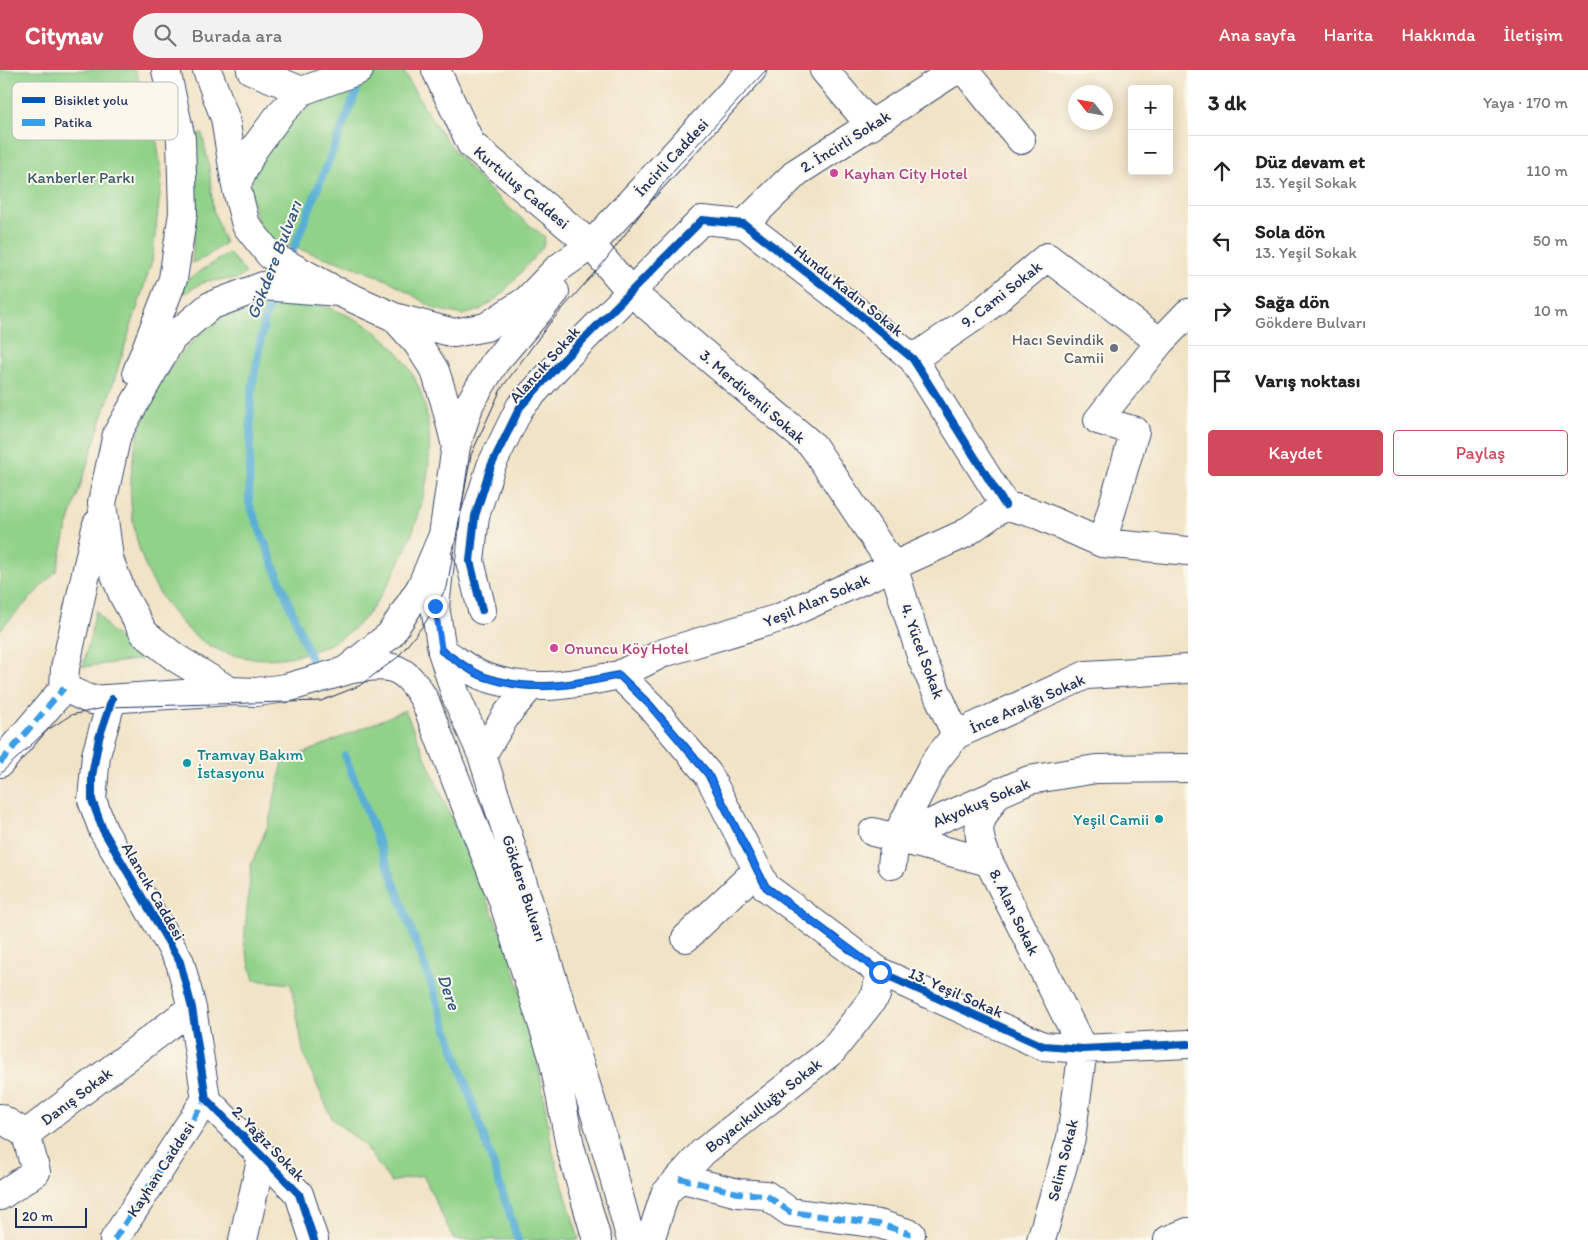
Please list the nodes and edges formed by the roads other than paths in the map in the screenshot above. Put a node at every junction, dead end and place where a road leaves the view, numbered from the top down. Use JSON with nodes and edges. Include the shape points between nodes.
{"nodes":[{"id":1,"x":207,"y":70,"type":"edge"},
{"id":2,"x":251,"y":70,"type":"edge"},
{"id":3,"x":360,"y":70,"type":"edge"},
{"id":4,"x":436,"y":70,"type":"edge"},
{"id":5,"x":752,"y":70,"type":"edge"},
{"id":6,"x":824,"y":70,"type":"edge"},
{"id":7,"x":956,"y":70,"type":"edge"},
{"id":8,"x":964,"y":70,"type":"edge"},
{"id":9,"x":302,"y":91,"type":"junction"},
{"id":10,"x":871,"y":126,"type":"junction"},
{"id":11,"x":178,"y":129,"type":"edge"},
{"id":12,"x":1020,"y":140,"type":"dead end"},
{"id":13,"x":236,"y":186,"type":"junction"},
{"id":14,"x":744,"y":224,"type":"junction"},
{"id":15,"x":590,"y":245,"type":"junction"},
{"id":16,"x":339,"y":292,"type":"junction"},
{"id":17,"x":631,"y":292,"type":"junction"},
{"id":18,"x":1188,"y":313,"type":"edge"},
{"id":19,"x":394,"y":317,"type":"junction"},
{"id":20,"x":1160,"y":342,"type":"junction"},
{"id":21,"x":912,"y":359,"type":"junction"},
{"id":22,"x":117,"y":434,"type":"junction"},
{"id":23,"x":456,"y":446,"type":"junction"},
{"id":24,"x":102,"y":504,"type":"junction"},
{"id":25,"x":1005,"y":505,"type":"junction"},
{"id":26,"x":443,"y":535,"type":"junction"},
{"id":27,"x":1102,"y":543,"type":"junction"},
{"id":28,"x":1188,"y":551,"type":"edge"},
{"id":29,"x":893,"y":566,"type":"junction"},
{"id":30,"x":482,"y":610,"type":"dead end"},
{"id":31,"x":442,"y":651,"type":"junction"},
{"id":32,"x":1188,"y":669,"type":"edge"},
{"id":33,"x":346,"y":670,"type":"junction"},
{"id":34,"x":619,"y":675,"type":"junction"},
{"id":35,"x":64,"y":688,"type":"junction"},
{"id":36,"x":529,"y":688,"type":"junction"},
{"id":37,"x":230,"y":691,"type":"junction"},
{"id":38,"x":112,"y":699,"type":"junction"},
{"id":39,"x":956,"y":735,"type":"junction"},
{"id":40,"x":482,"y":755,"type":"junction"},
{"id":41,"x":0,"y":763,"type":"edge"},
{"id":42,"x":1188,"y":768,"type":"edge"},
{"id":43,"x":999,"y":792,"type":"junction"},
{"id":44,"x":887,"y":845,"type":"junction"},
{"id":45,"x":989,"y":862,"type":"junction"},
{"id":46,"x":757,"y":870,"type":"junction"},
{"id":47,"x":686,"y":938,"type":"dead end"},
{"id":48,"x":880,"y":972,"type":"junction"},
{"id":49,"x":192,"y":1008,"type":"junction"},
{"id":50,"x":1188,"y":1044,"type":"edge"},
{"id":51,"x":1083,"y":1049,"type":"junction"},
{"id":52,"x":206,"y":1099,"type":"junction"},
{"id":53,"x":0,"y":1118,"type":"edge"},
{"id":54,"x":26,"y":1134,"type":"junction"},
{"id":55,"x":262,"y":1156,"type":"junction"},
{"id":56,"x":679,"y":1178,"type":"junction"},
{"id":57,"x":0,"y":1196,"type":"edge"},
{"id":58,"x":1188,"y":1232,"type":"edge"},
{"id":59,"x":911,"y":1234,"type":"dead end"},
{"id":60,"x":114,"y":1240,"type":"edge"},
{"id":61,"x":243,"y":1240,"type":"edge"},
{"id":62,"x":314,"y":1240,"type":"edge"},
{"id":63,"x":597,"y":1240,"type":"edge"},
{"id":64,"x":631,"y":1240,"type":"edge"},
{"id":65,"x":650,"y":1240,"type":"edge"},
{"id":66,"x":1041,"y":1240,"type":"edge"},
{"id":67,"x":1168,"y":1240,"type":"edge"}],
"edges":[{"from":1,"to":13,"type":"street","via":[[225,118]]},
{"from":2,"to":9,"type":"street"},
{"from":3,"to":9,"type":"street"},
{"from":4,"to":15,"type":"street","name":"Kurtuluş Caddesi","via":[[471,144]]},
{"from":5,"to":15,"type":"street","name":"İncirli Caddesi"},
{"from":6,"to":10,"type":"street"},
{"from":7,"to":10,"type":"street","name":"2. İncirli Sokak"},
{"from":8,"to":12,"type":"street"},
{"from":9,"to":13,"type":"street","via":[[253,150]]},
{"from":10,"to":14,"type":"street","name":"2. İncirli Sokak","via":[[797,172]]},
{"from":11,"to":22,"type":"street","via":[[183,213],[173,279]]},
{"from":13,"to":16,"type":"street","via":[[246,225],[270,255]]},
{"from":14,"to":17,"type":"street","via":[[702,220]]},
{"from":14,"to":21,"type":"street","name":"Hundu Kadın Sokak"},
{"from":15,"to":17,"type":"street","name":"3. Merdivenli Sokak"},
{"from":15,"to":19,"type":"street","via":[[557,269],[527,300],[486,327],[454,333]]},
{"from":15,"to":23,"type":"street","via":[[578,266],[495,362],[470,403]]},
{"from":16,"to":19,"type":"street"},
{"from":16,"to":22,"type":"street","via":[[263,286],[210,306],[172,338]]},
{"from":17,"to":29,"type":"street","name":"3. Merdivenli Sokak","via":[[813,446]]},
{"from":17,"to":30,"type":"street","name":"Alancık Sokak","via":[[520,407],[491,466],[475,516],[470,561]]},
{"from":18,"to":20,"type":"street"},
{"from":19,"to":23,"type":"street","via":[[418,344],[434,371],[446,402]]},
{"from":20,"to":21,"type":"street","name":"9. Cami Sokak","via":[[1048,257],[982,311]]},
{"from":20,"to":27,"type":"street","via":[[1098,420],[1135,431]]},
{"from":21,"to":25,"type":"street","name":"Hundu Kadın Sokak"},
{"from":22,"to":24,"type":"street"},
{"from":23,"to":26,"type":"street"},
{"from":24,"to":35,"type":"street","via":[[65,668]]},
{"from":24,"to":37,"type":"street","via":[[109,559],[123,595],[144,633],[176,658]]},
{"from":25,"to":27,"type":"street","via":[[1039,515]]},
{"from":25,"to":29,"type":"street","name":"Yeşil Alan Sokak","via":[[964,534]]},
{"from":26,"to":31,"type":"street","name":"Gökdere Bulvarı","via":[[435,606]]},
{"from":26,"to":33,"type":"street","via":[[421,587],[390,635]]},
{"from":27,"to":28,"type":"street"},
{"from":29,"to":34,"type":"street","name":"Yeşil Alan Sokak","via":[[779,618],[663,653]]},
{"from":29,"to":39,"type":"street","name":"4. Yücel Sokak","via":[[922,659]]},
{"from":31,"to":36,"type":"street","via":[[484,677]]},
{"from":31,"to":40,"type":"street","name":"Gökdere Bulvarı","via":[[456,696]]},
{"from":32,"to":39,"type":"street","name":"İnce Aralığı Sokak","via":[[1086,675]]},
{"from":33,"to":37,"type":"street","name":"Gökdere Bulvarı","via":[[286,688]]},
{"from":33,"to":63,"type":"street","name":"Gökdere Bulvarı","via":[[374,665],[395,667],[415,682],[425,701],[502,898],[547,1040],[570,1146]]},
{"from":34,"to":36,"type":"street","via":[[583,683]]},
{"from":34,"to":46,"type":"street","name":"13. Yeşil Sokak","via":[[708,774]]},
{"from":35,"to":38,"type":"street","name":"Gökdere Bulvarı","via":[[92,700]]},
{"from":35,"to":41,"type":"street"},
{"from":36,"to":40,"type":"street","via":[[507,714]]},
{"from":37,"to":38,"type":"street","name":"Gökdere Bulvarı"},
{"from":38,"to":49,"type":"street","name":"Alancık Caddesi","via":[[99,738],[92,776],[92,800],[103,830],[180,962]]},
{"from":39,"to":44,"type":"street","name":"Akyokuş Sokak","via":[[936,760]]},
{"from":40,"to":64,"type":"street","name":"Gökdere Bulvarı","via":[[608,1155]]},
{"from":42,"to":43,"type":"street","name":"Akyokuş Sokak","via":[[1096,769],[1029,780]]},
{"from":43,"to":44,"type":"street","name":"Akyokuş Sokak"},
{"from":43,"to":45,"type":"street","via":[[982,816],[979,838]]},
{"from":44,"to":45,"type":"street","name":"8. Alan Sokak"},
{"from":45,"to":51,"type":"street","name":"8. Alan Sokak"},
{"from":46,"to":47,"type":"street"},
{"from":46,"to":48,"type":"street","name":"13. Yeşil Sokak","via":[[766,887]]},
{"from":48,"to":51,"type":"street","name":"13. Yeşil Sokak","via":[[1043,1046]]},
{"from":48,"to":56,"type":"street","name":"Boyacıkulluğu Sokak","via":[[876,995],[832,1051],[703,1152]]},
{"from":49,"to":52,"type":"street","name":"Alancık Caddesi"},
{"from":49,"to":54,"type":"street","name":"Danış Sokak"},
{"from":50,"to":51,"type":"street","name":"13. Yeşil Sokak"},
{"from":51,"to":66,"type":"street","name":"Selim Sokak","via":[[1071,1138]]},
{"from":52,"to":55,"type":"street","name":"2. Yağız Sokak"},
{"from":52,"to":60,"type":"street","name":"Kayhan Caddesi"},
{"from":53,"to":54,"type":"street"},
{"from":54,"to":57,"type":"street","name":"Danış Sokak","via":[[36,1172]]},
{"from":55,"to":61,"type":"street"},
{"from":55,"to":62,"type":"street","name":"2. Yağız Sokak","via":[[299,1194]]},
{"from":56,"to":59,"type":"street","via":[[738,1193],[766,1195],[790,1212],[879,1224]]},
{"from":56,"to":65,"type":"street","name":"Boyacıkulluğu Sokak","via":[[664,1194]]},
{"from":58,"to":67,"type":"street"}]}
